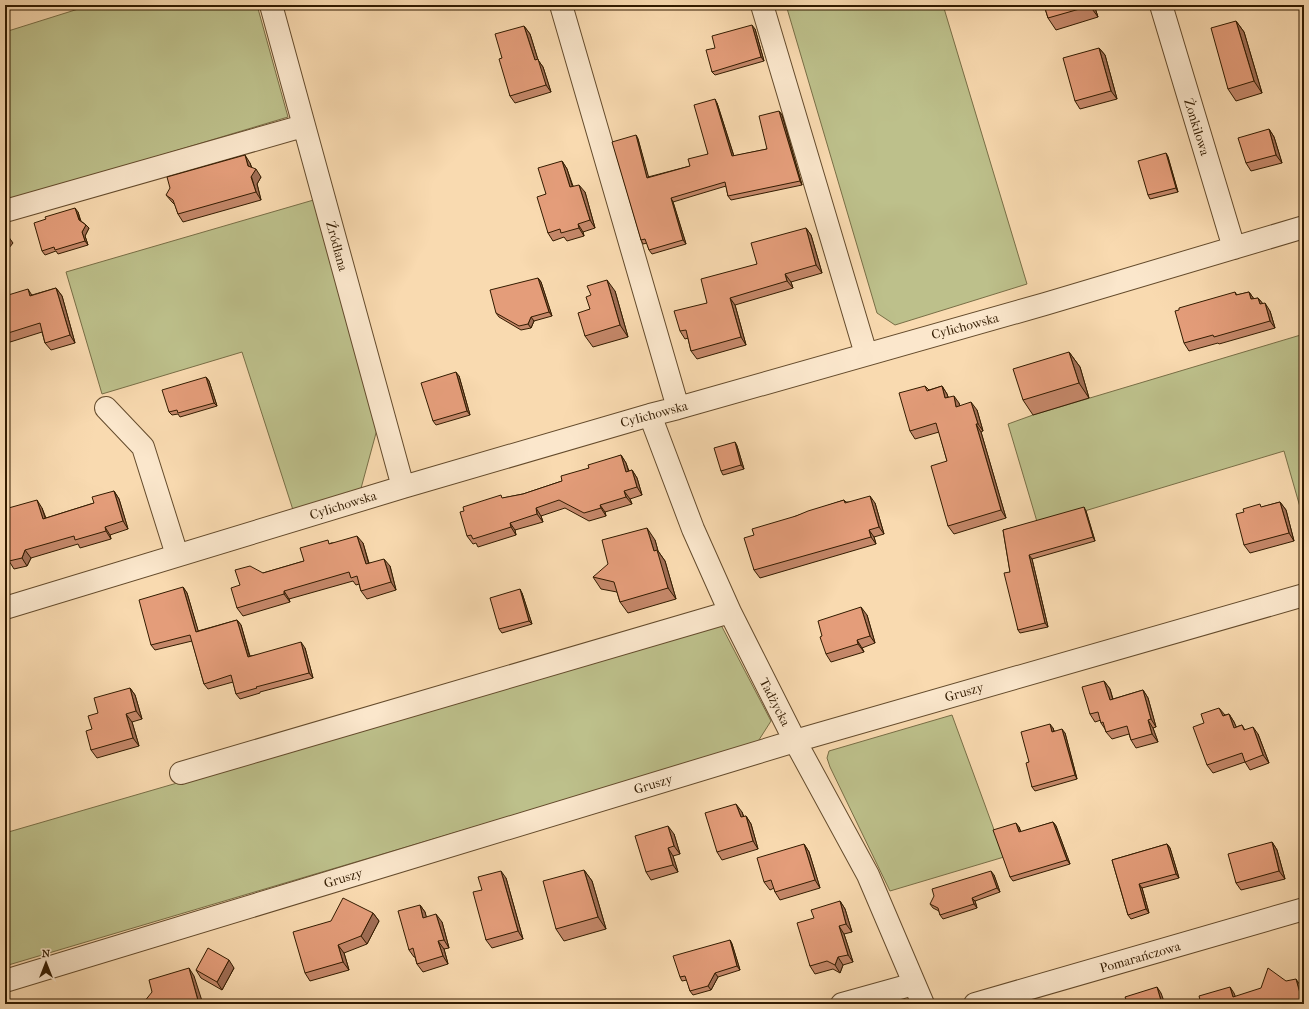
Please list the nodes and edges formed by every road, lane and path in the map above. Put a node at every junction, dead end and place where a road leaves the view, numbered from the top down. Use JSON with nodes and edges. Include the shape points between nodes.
{"nodes":[{"id":1,"x":270,"y":5,"type":"edge"},
{"id":2,"x":561,"y":5,"type":"edge"},
{"id":3,"x":762,"y":5,"type":"edge"},
{"id":4,"x":1161,"y":5,"type":"edge"},
{"id":5,"x":303,"y":126,"type":"junction"},
{"id":6,"x":5,"y":211,"type":"edge"},
{"id":7,"x":1304,"y":227,"type":"edge"},
{"id":8,"x":1234,"y":248,"type":"junction"},
{"id":9,"x":866,"y":354,"type":"junction"},
{"id":10,"x":106,"y":408,"type":"dead end"},
{"id":11,"x":678,"y":408,"type":"junction"},
{"id":12,"x":650,"y":415,"type":"junction"},
{"id":13,"x":403,"y":487,"type":"junction"},
{"id":14,"x":177,"y":556,"type":"junction"},
{"id":15,"x":1304,"y":595,"type":"edge"},
{"id":16,"x":5,"y":608,"type":"edge"},
{"id":17,"x":730,"y":612,"type":"junction"},
{"id":18,"x":795,"y":740,"type":"junction"},
{"id":19,"x":182,"y":774,"type":"dead end"},
{"id":20,"x":1304,"y":909,"type":"edge"},
{"id":21,"x":5,"y":981,"type":"edge"},
{"id":22,"x":914,"y":984,"type":"junction"},
{"id":23,"x":842,"y":1004,"type":"edge"},
{"id":24,"x":923,"y":1004,"type":"edge"},
{"id":25,"x":976,"y":1004,"type":"edge"}],
"edges":[{"from":1,"to":5,"type":"street","name":"Źródlana"},
{"from":2,"to":11,"type":"street"},
{"from":3,"to":9,"type":"street"},
{"from":4,"to":8,"type":"street","name":"Żonkilowa"},
{"from":5,"to":6,"type":"street"},
{"from":5,"to":13,"type":"street","name":"Źródlana"},
{"from":7,"to":8,"type":"street","name":"Cylichowska"},
{"from":8,"to":9,"type":"street","name":"Cylichowska"},
{"from":9,"to":11,"type":"street","name":"Cylichowska"},
{"from":10,"to":14,"type":"street","via":[[143,447]]},
{"from":11,"to":12,"type":"street","name":"Cylichowska"},
{"from":12,"to":13,"type":"street","name":"Cylichowska"},
{"from":12,"to":17,"type":"street","name":"Tadżycka","via":[[693,529]]},
{"from":13,"to":14,"type":"street","name":"Cylichowska"},
{"from":14,"to":16,"type":"street","name":"Cylichowska"},
{"from":15,"to":18,"type":"street","name":"Gruszy"},
{"from":17,"to":18,"type":"street","name":"Tadżycka"},
{"from":17,"to":19,"type":"street"},
{"from":18,"to":21,"type":"street","name":"Gruszy"},
{"from":18,"to":22,"type":"street","name":"Tadżycka","via":[[868,875]]},
{"from":20,"to":25,"type":"street","name":"Pomarańczowa"},
{"from":22,"to":23,"type":"street"},
{"from":22,"to":24,"type":"street","name":"Tadżycka"}]}
